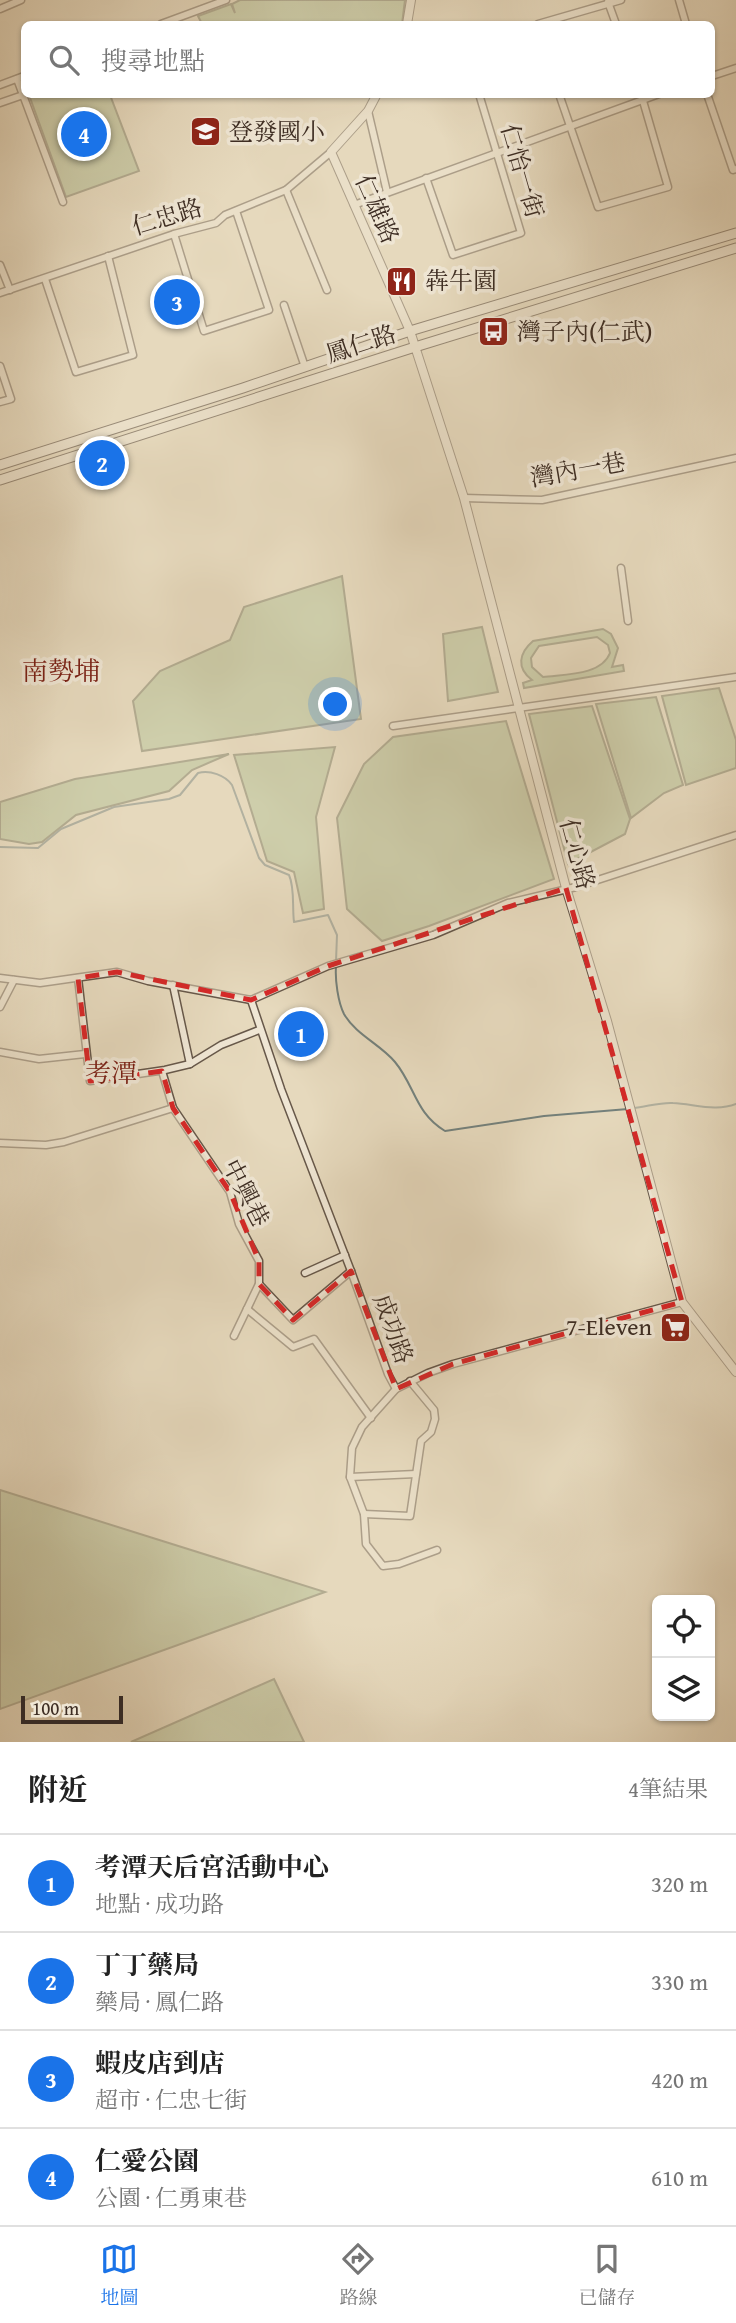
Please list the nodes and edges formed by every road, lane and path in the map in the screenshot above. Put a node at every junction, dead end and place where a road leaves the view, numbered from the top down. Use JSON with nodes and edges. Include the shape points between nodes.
{"nodes":[{"id":1,"x":21,"y":0,"type":"edge"},
{"id":2,"x":226,"y":0,"type":"edge"},
{"id":3,"x":411,"y":0,"type":"edge"},
{"id":4,"x":621,"y":0,"type":"edge"},
{"id":5,"x":679,"y":0,"type":"edge"},
{"id":6,"x":608,"y":2,"type":"junction"},
{"id":7,"x":0,"y":9,"type":"edge"},
{"id":8,"x":169,"y":21,"type":"edge"},
{"id":9,"x":408,"y":21,"type":"edge"},
{"id":10,"x":548,"y":21,"type":"edge"},
{"id":11,"x":615,"y":21,"type":"edge"},
{"id":12,"x":685,"y":21,"type":"edge"},
{"id":13,"x":736,"y":68,"type":"edge"},
{"id":14,"x":715,"y":75,"type":"edge"},
{"id":15,"x":21,"y":77,"type":"edge"},
{"id":16,"x":17,"y":79,"type":"junction"},
{"id":17,"x":0,"y":85,"type":"edge"},
{"id":18,"x":21,"y":90,"type":"edge"},
{"id":19,"x":21,"y":96,"type":"edge"},
{"id":20,"x":24,"y":98,"type":"edge"},
{"id":21,"x":375,"y":98,"type":"edge"},
{"id":22,"x":480,"y":98,"type":"edge"},
{"id":23,"x":560,"y":98,"type":"edge"},
{"id":24,"x":639,"y":98,"type":"edge"},
{"id":25,"x":642,"y":98,"type":"edge"},
{"id":26,"x":708,"y":98,"type":"edge"},
{"id":27,"x":0,"y":103,"type":"edge"},
{"id":28,"x":368,"y":111,"type":"junction"},
{"id":29,"x":568,"y":125,"type":"junction"},
{"id":30,"x":498,"y":151,"type":"junction"},
{"id":31,"x":331,"y":152,"type":"junction"},
{"id":32,"x":736,"y":169,"type":"edge"},
{"id":33,"x":426,"y":178,"type":"junction"},
{"id":34,"x":286,"y":190,"type":"junction"},
{"id":35,"x":387,"y":192,"type":"junction"},
{"id":36,"x":63,"y":202,"type":"dead end"},
{"id":37,"x":354,"y":205,"type":"junction"},
{"id":38,"x":236,"y":211,"type":"junction"},
{"id":39,"x":736,"y":233,"type":"edge"},
{"id":40,"x":174,"y":234,"type":"junction"},
{"id":41,"x":736,"y":248,"type":"edge"},
{"id":42,"x":108,"y":256,"type":"junction"},
{"id":43,"x":0,"y":265,"type":"edge"},
{"id":44,"x":45,"y":279,"type":"junction"},
{"id":45,"x":10,"y":289,"type":"junction"},
{"id":46,"x":327,"y":290,"type":"dead end"},
{"id":47,"x":0,"y":293,"type":"edge"},
{"id":48,"x":284,"y":305,"type":"dead end"},
{"id":49,"x":410,"y":331,"type":"junction"},
{"id":50,"x":415,"y":346,"type":"junction"},
{"id":51,"x":0,"y":366,"type":"edge"},
{"id":52,"x":304,"y":367,"type":"junction"},
{"id":53,"x":0,"y":402,"type":"edge"},
{"id":54,"x":736,"y":458,"type":"edge"},
{"id":55,"x":0,"y":465,"type":"edge"},
{"id":56,"x":0,"y":480,"type":"edge"},
{"id":57,"x":464,"y":498,"type":"junction"},
{"id":58,"x":621,"y":568,"type":"dead end"},
{"id":59,"x":628,"y":621,"type":"dead end"},
{"id":60,"x":736,"y":677,"type":"edge"},
{"id":61,"x":519,"y":708,"type":"junction"},
{"id":62,"x":393,"y":726,"type":"dead end"},
{"id":63,"x":736,"y":835,"type":"edge"},
{"id":64,"x":566,"y":888,"type":"junction"},
{"id":65,"x":0,"y":978,"type":"edge"},
{"id":66,"x":78,"y":978,"type":"junction"},
{"id":67,"x":14,"y":980,"type":"junction"},
{"id":68,"x":173,"y":985,"type":"junction"},
{"id":69,"x":251,"y":1000,"type":"junction"},
{"id":70,"x":0,"y":1007,"type":"edge"},
{"id":71,"x":260,"y":1030,"type":"junction"},
{"id":72,"x":0,"y":1052,"type":"edge"},
{"id":73,"x":85,"y":1054,"type":"junction"},
{"id":74,"x":190,"y":1064,"type":"junction"},
{"id":75,"x":162,"y":1071,"type":"junction"},
{"id":76,"x":173,"y":1108,"type":"junction"},
{"id":77,"x":0,"y":1143,"type":"edge"},
{"id":78,"x":345,"y":1255,"type":"junction"},
{"id":79,"x":351,"y":1271,"type":"junction"},
{"id":80,"x":305,"y":1273,"type":"dead end"},
{"id":81,"x":259,"y":1284,"type":"junction"},
{"id":82,"x":682,"y":1302,"type":"junction"},
{"id":83,"x":247,"y":1309,"type":"junction"},
{"id":84,"x":234,"y":1336,"type":"dead end"},
{"id":85,"x":736,"y":1372,"type":"edge"},
{"id":86,"x":410,"y":1381,"type":"junction"},
{"id":87,"x":396,"y":1389,"type":"junction"},
{"id":88,"x":370,"y":1418,"type":"junction"},
{"id":89,"x":416,"y":1474,"type":"junction"},
{"id":90,"x":350,"y":1477,"type":"junction"},
{"id":91,"x":365,"y":1514,"type":"junction"},
{"id":92,"x":437,"y":1550,"type":"dead end"}],
"edges":[{"from":1,"to":7,"type":"street"},
{"from":2,"to":8,"type":"street"},
{"from":3,"to":9,"type":"street"},
{"from":4,"to":6,"type":"street"},
{"from":5,"to":12,"type":"street"},
{"from":6,"to":10,"type":"street"},
{"from":6,"to":11,"type":"street"},
{"from":13,"to":14,"type":"street"},
{"from":15,"to":16,"type":"street"},
{"from":16,"to":17,"type":"street"},
{"from":16,"to":18,"type":"street"},
{"from":19,"to":27,"type":"street"},
{"from":20,"to":36,"type":"street"},
{"from":21,"to":28,"type":"street","name":"仁雄路"},
{"from":22,"to":30,"type":"street","name":"仁怡一街"},
{"from":23,"to":29,"type":"street"},
{"from":24,"to":29,"type":"street"},
{"from":25,"to":29,"type":"street","via":[[668,187],[598,207]]},
{"from":26,"to":32,"type":"street"},
{"from":28,"to":31,"type":"street","name":"仁雄路"},
{"from":28,"to":35,"type":"street","name":"仁雄路"},
{"from":29,"to":30,"type":"street"},
{"from":30,"to":33,"type":"street"},
{"from":30,"to":33,"type":"street","name":"仁怡一街","via":[[521,233],[453,255]]},
{"from":31,"to":34,"type":"street","name":"仁忠路"},
{"from":31,"to":37,"type":"street","name":"仁雄路"},
{"from":33,"to":35,"type":"street"},
{"from":34,"to":38,"type":"street","name":"仁忠路"},
{"from":34,"to":46,"type":"street"},
{"from":35,"to":37,"type":"street"},
{"from":37,"to":49,"type":"street","name":"仁雄路"},
{"from":38,"to":40,"type":"street","name":"仁忠路","via":[[216,223]]},
{"from":38,"to":40,"type":"street","via":[[269,310],[204,331]]},
{"from":39,"to":49,"type":"main road","name":"鳳仁路"},
{"from":40,"to":42,"type":"street","name":"仁忠路"},
{"from":41,"to":50,"type":"main road","name":"鳳仁路"},
{"from":42,"to":44,"type":"street","name":"仁忠路"},
{"from":42,"to":44,"type":"street","via":[[133,355],[76,372]]},
{"from":43,"to":45,"type":"street"},
{"from":44,"to":45,"type":"street","name":"仁忠路"},
{"from":45,"to":47,"type":"street","name":"仁忠路"},
{"from":48,"to":52,"type":"street"},
{"from":49,"to":50,"type":"street","name":"仁心路"},
{"from":49,"to":52,"type":"main road","name":"鳳仁路"},
{"from":50,"to":56,"type":"main road","name":"鳳仁路"},
{"from":50,"to":57,"type":"street","name":"仁心路"},
{"from":51,"to":53,"type":"street","via":[[11,399]]},
{"from":52,"to":55,"type":"main road","name":"鳳仁路"},
{"from":54,"to":57,"type":"street","name":"灣內一巷","via":[[542,500]]},
{"from":57,"to":61,"type":"street","name":"仁心路"},
{"from":58,"to":59,"type":"street"},
{"from":60,"to":61,"type":"street"},
{"from":61,"to":62,"type":"street"},
{"from":61,"to":64,"type":"street","name":"仁心路"},
{"from":63,"to":64,"type":"street"},
{"from":64,"to":69,"type":"street","via":[[508,903],[433,935],[328,966]]},
{"from":64,"to":82,"type":"street","name":"仁心路","via":[[607,1021]]},
{"from":65,"to":67,"type":"street"},
{"from":66,"to":67,"type":"street","via":[[40,983]]},
{"from":66,"to":68,"type":"street","via":[[117,972]]},
{"from":66,"to":73,"type":"street"},
{"from":67,"to":70,"type":"street"},
{"from":68,"to":69,"type":"street"},
{"from":68,"to":74,"type":"street"},
{"from":69,"to":71,"type":"street","name":"成功路"},
{"from":71,"to":74,"type":"street","via":[[221,1045]]},
{"from":71,"to":78,"type":"street","name":"成功路"},
{"from":72,"to":73,"type":"street","via":[[39,1059]]},
{"from":73,"to":75,"type":"street","via":[[90,1081]]},
{"from":74,"to":75,"type":"street"},
{"from":75,"to":76,"type":"street","name":"中興巷"},
{"from":76,"to":77,"type":"street","via":[[64,1142]]},
{"from":76,"to":81,"type":"street","name":"中興巷","via":[[230,1192],[239,1224],[259,1261]]},
{"from":78,"to":79,"type":"street","name":"成功路"},
{"from":78,"to":80,"type":"street"},
{"from":79,"to":81,"type":"street","via":[[293,1320]]},
{"from":79,"to":87,"type":"street","name":"成功路"},
{"from":81,"to":83,"type":"street"},
{"from":82,"to":85,"type":"street","name":"仁心路"},
{"from":82,"to":86,"type":"street","name":"成功路","via":[[453,1364]]},
{"from":83,"to":84,"type":"street"},
{"from":83,"to":88,"type":"street","via":[[293,1347],[314,1339]]},
{"from":86,"to":87,"type":"street","name":"成功路"},
{"from":86,"to":89,"type":"street","via":[[434,1410],[435,1419],[431,1432],[421,1441]]},
{"from":87,"to":88,"type":"street"},
{"from":88,"to":90,"type":"street","via":[[352,1448]]},
{"from":89,"to":90,"type":"street"},
{"from":89,"to":91,"type":"street","via":[[410,1516]]},
{"from":90,"to":91,"type":"street"},
{"from":91,"to":92,"type":"street","via":[[366,1544],[383,1566]]}]}
